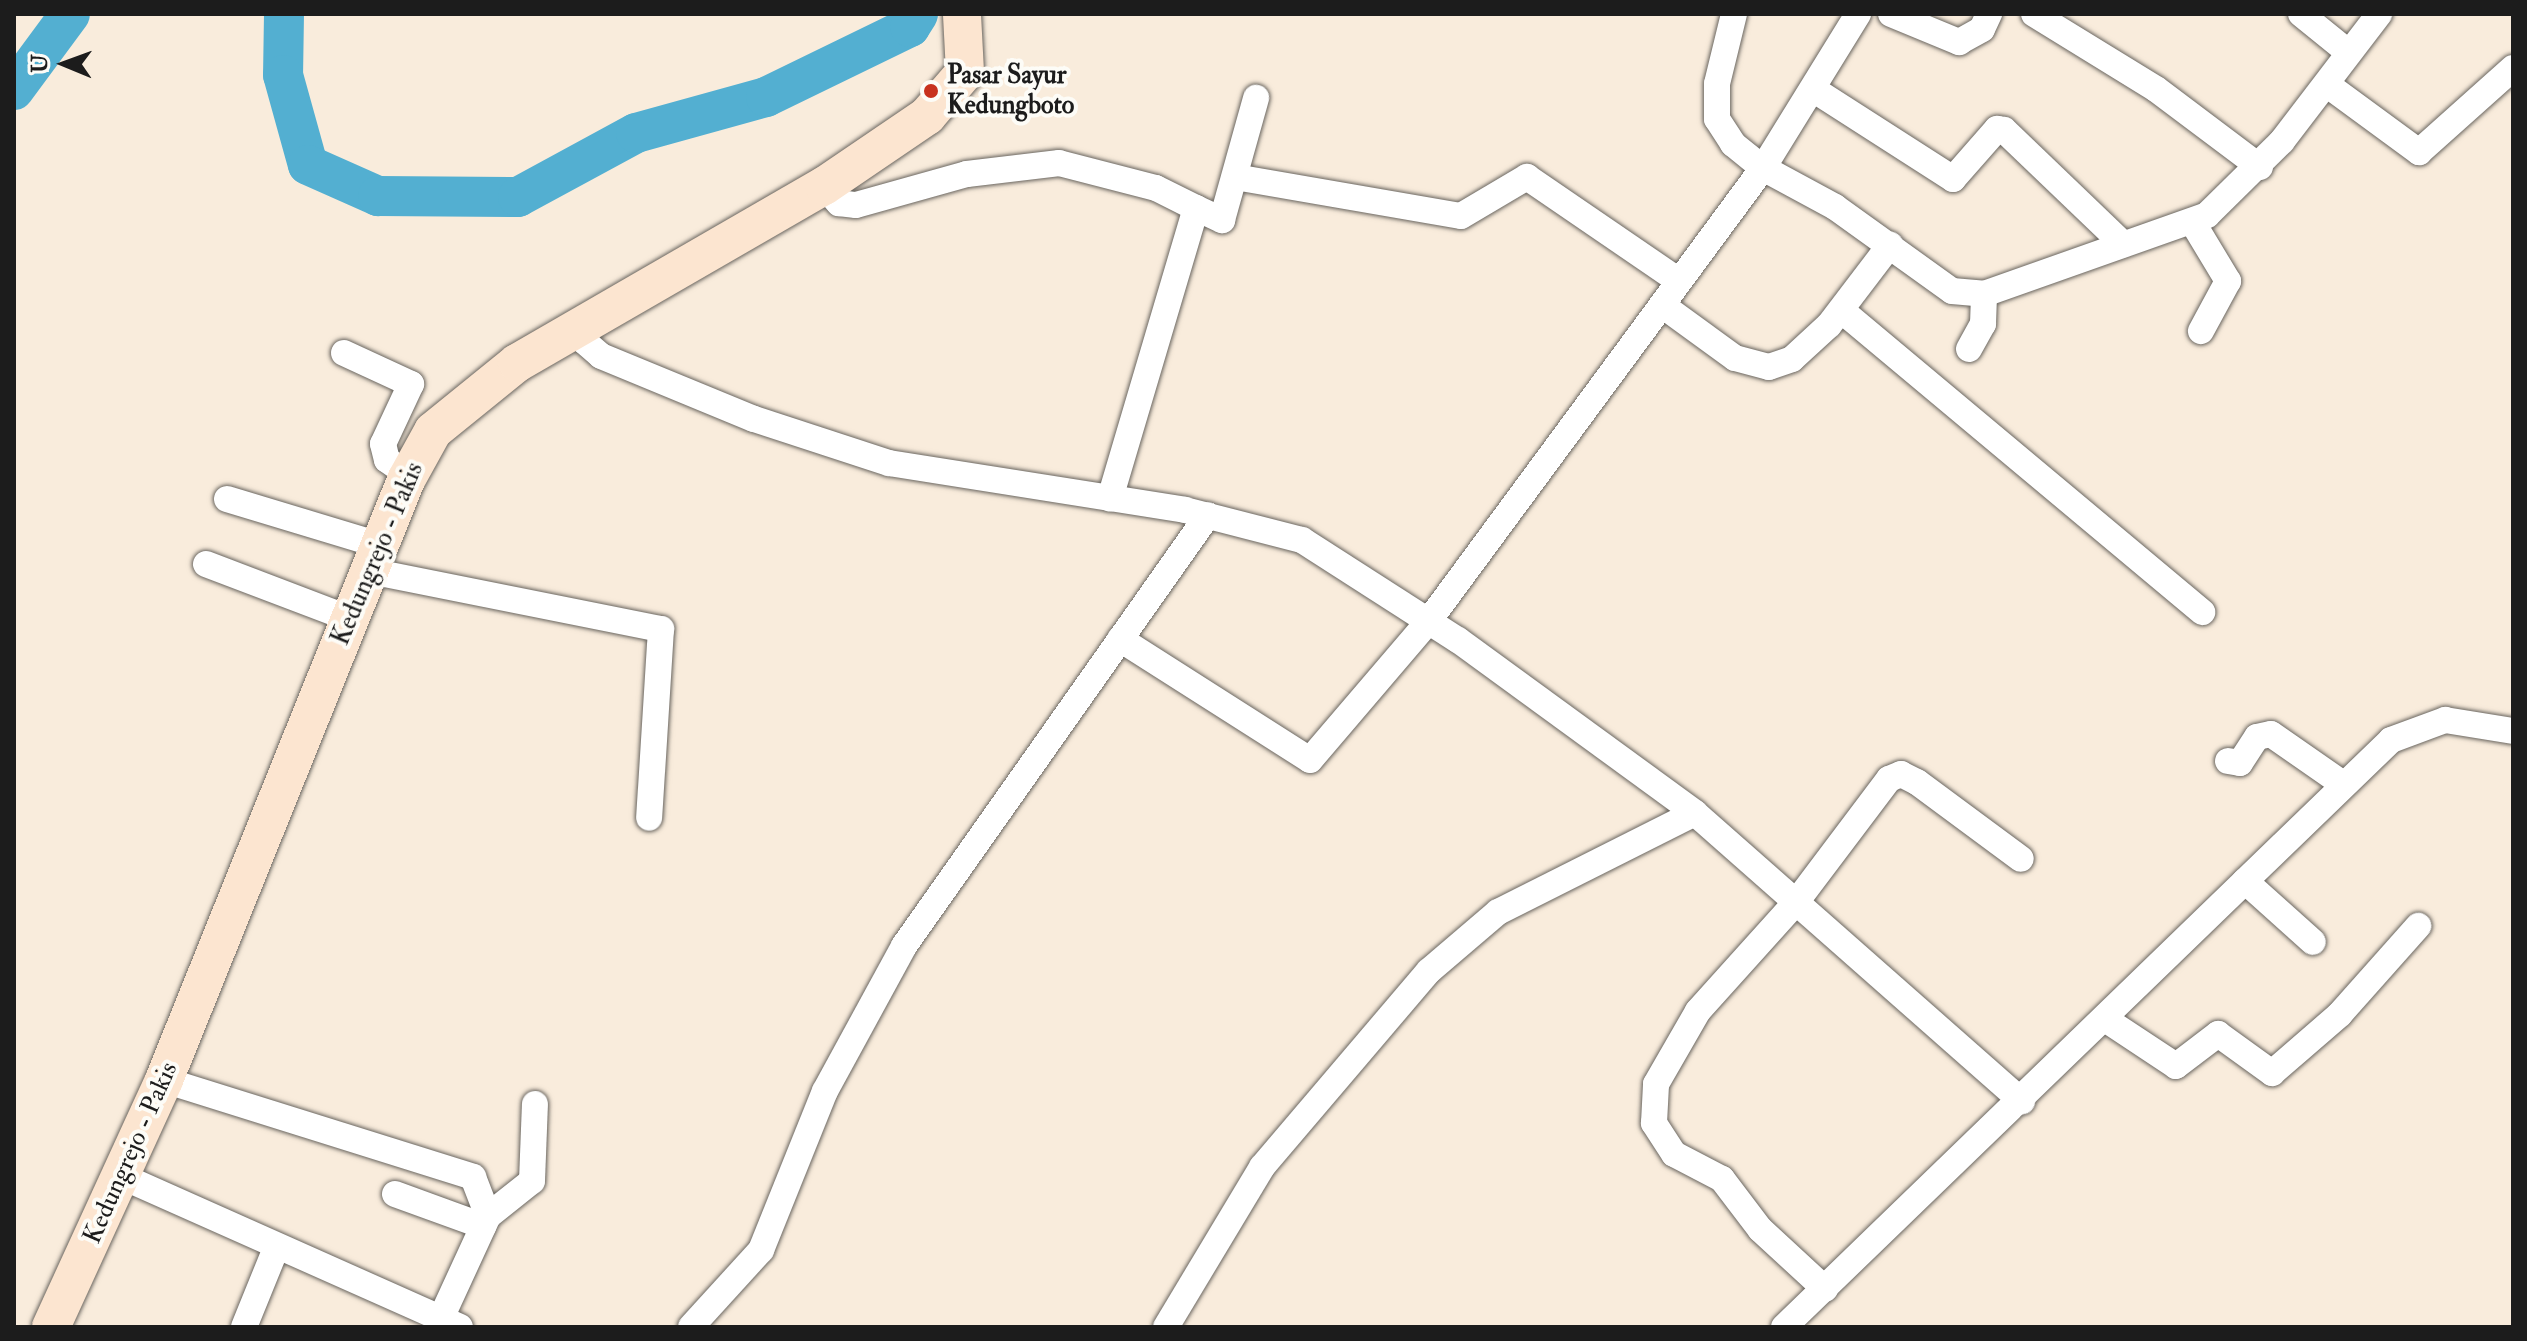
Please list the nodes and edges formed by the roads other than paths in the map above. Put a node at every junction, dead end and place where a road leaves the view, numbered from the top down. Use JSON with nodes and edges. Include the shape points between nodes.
{"nodes":[{"id":1,"x":962,"y":14,"type":"edge"},
{"id":2,"x":1734,"y":14,"type":"edge"},
{"id":3,"x":1858,"y":14,"type":"edge"},
{"id":4,"x":1891,"y":14,"type":"edge"},
{"id":5,"x":1989,"y":14,"type":"edge"},
{"id":6,"x":2034,"y":14,"type":"edge"},
{"id":7,"x":2301,"y":14,"type":"edge"},
{"id":8,"x":2379,"y":14,"type":"edge"},
{"id":9,"x":2348,"y":52,"type":"junction"},
{"id":10,"x":2513,"y":68,"type":"edge"},
{"id":11,"x":2329,"y":86,"type":"junction"},
{"id":12,"x":1816,"y":91,"type":"junction"},
{"id":13,"x":1256,"y":98,"type":"dead end"},
{"id":14,"x":2260,"y":167,"type":"junction"},
{"id":15,"x":1763,"y":168,"type":"junction"},
{"id":16,"x":1235,"y":177,"type":"junction"},
{"id":17,"x":824,"y":186,"type":"junction"},
{"id":18,"x":1196,"y":208,"type":"junction"},
{"id":19,"x":2193,"y":223,"type":"junction"},
{"id":20,"x":2123,"y":244,"type":"junction"},
{"id":21,"x":1890,"y":245,"type":"junction"},
{"id":22,"x":1679,"y":281,"type":"junction"},
{"id":23,"x":1984,"y":294,"type":"junction"},
{"id":24,"x":1662,"y":305,"type":"junction"},
{"id":25,"x":1841,"y":310,"type":"junction"},
{"id":26,"x":583,"y":326,"type":"junction"},
{"id":27,"x":2201,"y":331,"type":"dead end"},
{"id":28,"x":1969,"y":349,"type":"dead end"},
{"id":29,"x":344,"y":353,"type":"dead end"},
{"id":30,"x":409,"y":475,"type":"junction"},
{"id":31,"x":227,"y":499,"type":"dead end"},
{"id":32,"x":1110,"y":499,"type":"junction"},
{"id":33,"x":1198,"y":513,"type":"junction"},
{"id":34,"x":375,"y":558,"type":"junction"},
{"id":35,"x":206,"y":564,"type":"dead end"},
{"id":36,"x":2202,"y":612,"type":"dead end"},
{"id":37,"x":351,"y":619,"type":"junction"},
{"id":38,"x":1428,"y":622,"type":"junction"},
{"id":39,"x":1120,"y":639,"type":"junction"},
{"id":40,"x":2513,"y":731,"type":"edge"},
{"id":41,"x":2228,"y":761,"type":"dead end"},
{"id":42,"x":2343,"y":784,"type":"junction"},
{"id":43,"x":1695,"y":813,"type":"junction"},
{"id":44,"x":649,"y":818,"type":"dead end"},
{"id":45,"x":2021,"y":859,"type":"dead end"},
{"id":46,"x":2245,"y":881,"type":"junction"},
{"id":47,"x":1797,"y":901,"type":"junction"},
{"id":48,"x":2418,"y":926,"type":"dead end"},
{"id":49,"x":2313,"y":942,"type":"dead end"},
{"id":50,"x":2105,"y":1019,"type":"junction"},
{"id":51,"x":164,"y":1080,"type":"junction"},
{"id":52,"x":2022,"y":1101,"type":"junction"},
{"id":53,"x":535,"y":1104,"type":"dead end"},
{"id":54,"x":121,"y":1176,"type":"junction"},
{"id":55,"x":395,"y":1194,"type":"dead end"},
{"id":56,"x":485,"y":1221,"type":"junction"},
{"id":57,"x":276,"y":1248,"type":"junction"},
{"id":58,"x":1825,"y":1289,"type":"junction"},
{"id":59,"x":450,"y":1322,"type":"edge"},
{"id":60,"x":51,"y":1327,"type":"edge"},
{"id":61,"x":244,"y":1327,"type":"edge"},
{"id":62,"x":691,"y":1327,"type":"edge"},
{"id":63,"x":1166,"y":1327,"type":"edge"},
{"id":64,"x":1784,"y":1327,"type":"edge"}],
"edges":[{"from":1,"to":17,"type":"main road","name":"Kedungrejo - Pakis","via":[[967,57],[958,86]]},
{"from":2,"to":15,"type":"street","via":[[1717,119],[1733,144]]},
{"from":3,"to":12,"type":"street"},
{"from":4,"to":5,"type":"street","via":[[1959,42],[1982,29]]},
{"from":6,"to":14,"type":"street","via":[[2156,89]]},
{"from":7,"to":9,"type":"street"},
{"from":8,"to":9,"type":"street"},
{"from":9,"to":11,"type":"street"},
{"from":10,"to":11,"type":"street","via":[[2419,152]]},
{"from":11,"to":14,"type":"street"},
{"from":12,"to":15,"type":"street"},
{"from":12,"to":20,"type":"street","via":[[1953,179],[1997,129],[2004,130]]},
{"from":13,"to":16,"type":"street"},
{"from":14,"to":19,"type":"street"},
{"from":15,"to":21,"type":"street"},
{"from":15,"to":22,"type":"street"},
{"from":16,"to":18,"type":"street","via":[[1222,220]]},
{"from":16,"to":22,"type":"street","via":[[1461,216],[1527,177]]},
{"from":17,"to":18,"type":"street","via":[[839,203],[856,205],[967,174],[1059,163],[1156,188]]},
{"from":17,"to":26,"type":"main road","name":"Kedungrejo - Pakis"},
{"from":18,"to":32,"type":"street"},
{"from":19,"to":20,"type":"street"},
{"from":19,"to":27,"type":"street","via":[[2228,281]]},
{"from":20,"to":23,"type":"street"},
{"from":21,"to":23,"type":"street","via":[[1952,291]]},
{"from":21,"to":25,"type":"street"},
{"from":22,"to":24,"type":"street"},
{"from":23,"to":28,"type":"street","via":[[1983,324]]},
{"from":24,"to":25,"type":"street","via":[[1735,358],[1769,367],[1792,359]]},
{"from":24,"to":38,"type":"street"},
{"from":25,"to":36,"type":"street"},
{"from":26,"to":30,"type":"main road","name":"Kedungrejo - Pakis","via":[[458,405]]},
{"from":26,"to":32,"type":"street","via":[[585,342],[601,356],[797,434],[913,469]]},
{"from":29,"to":30,"type":"street","via":[[411,384],[383,444],[387,460]]},
{"from":30,"to":34,"type":"main road","name":"Kedungrejo - Pakis"},
{"from":31,"to":34,"type":"street"},
{"from":32,"to":33,"type":"street"},
{"from":33,"to":38,"type":"street","via":[[1302,540]]},
{"from":33,"to":39,"type":"street"},
{"from":34,"to":37,"type":"main road","name":"Kedungrejo - Pakis"},
{"from":34,"to":44,"type":"street","via":[[661,629]]},
{"from":35,"to":37,"type":"street"},
{"from":37,"to":51,"type":"main road","name":"Kedungrejo - Pakis"},
{"from":38,"to":39,"type":"street","via":[[1307,761],[1207,688]]},
{"from":38,"to":43,"type":"street"},
{"from":39,"to":62,"type":"street","via":[[904,946],[825,1091],[753,1265]]},
{"from":40,"to":42,"type":"street","via":[[2460,719],[2424,722],[2391,740]]},
{"from":41,"to":42,"type":"street","via":[[2240,763],[2257,737],[2271,734]]},
{"from":42,"to":46,"type":"street"},
{"from":43,"to":47,"type":"street"},
{"from":43,"to":63,"type":"street","via":[[1498,912],[1429,971],[1262,1167]]},
{"from":45,"to":47,"type":"street","via":[[1901,774],[1889,779]]},
{"from":46,"to":49,"type":"street"},
{"from":46,"to":50,"type":"street"},
{"from":47,"to":52,"type":"street"},
{"from":47,"to":58,"type":"street","via":[[1698,1011],[1656,1084],[1652,1107],[1674,1154],[1722,1179],[1760,1229]]},
{"from":48,"to":50,"type":"street","via":[[2349,1005],[2272,1073],[2216,1033],[2176,1066]]},
{"from":50,"to":52,"type":"street"},
{"from":51,"to":54,"type":"main road","name":"Kedungrejo - Pakis"},
{"from":51,"to":56,"type":"street","via":[[451,1165],[473,1177]]},
{"from":52,"to":58,"type":"street"},
{"from":53,"to":56,"type":"street","via":[[532,1181]]},
{"from":54,"to":57,"type":"street"},
{"from":54,"to":60,"type":"main road","name":"Kedungrejo - Pakis"},
{"from":55,"to":56,"type":"street"},
{"from":56,"to":59,"type":"street"},
{"from":57,"to":59,"type":"street"},
{"from":57,"to":61,"type":"street"},
{"from":58,"to":64,"type":"street"}]}
